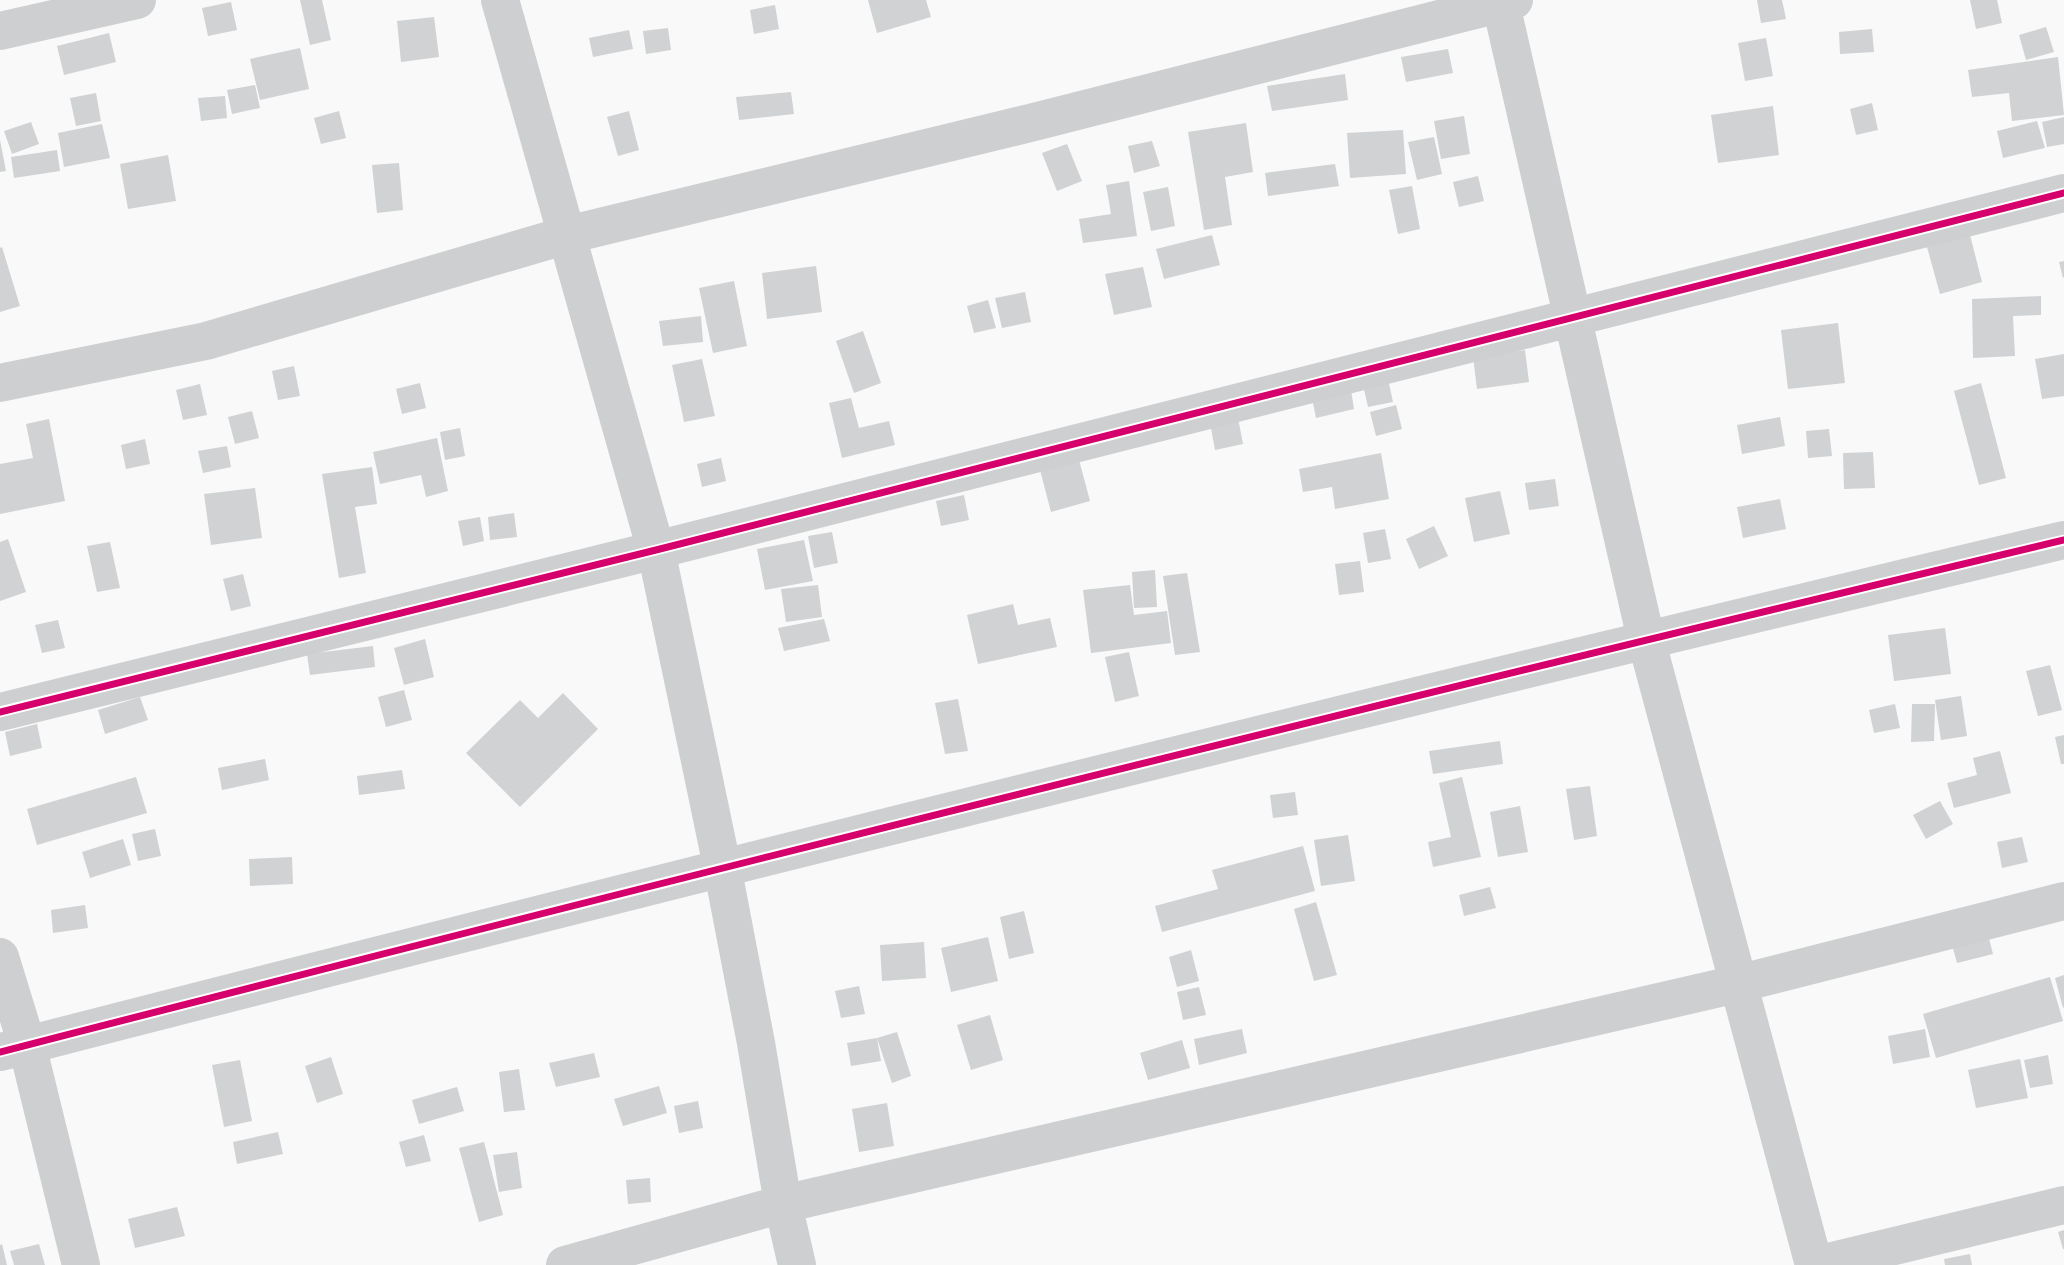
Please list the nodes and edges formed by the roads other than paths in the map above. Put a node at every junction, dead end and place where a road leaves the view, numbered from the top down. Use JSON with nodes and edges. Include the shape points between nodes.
{"nodes":[{"id":1,"x":137,"y":0,"type":"edge"},
{"id":2,"x":500,"y":0,"type":"edge"},
{"id":3,"x":1505,"y":1,"type":"edge"},
{"id":4,"x":0,"y":31,"type":"edge"},
{"id":5,"x":2064,"y":193,"type":"edge"},
{"id":6,"x":567,"y":235,"type":"junction"},
{"id":7,"x":1574,"y":318,"type":"junction"},
{"id":8,"x":0,"y":383,"type":"edge"},
{"id":9,"x":2064,"y":540,"type":"edge"},
{"id":10,"x":656,"y":550,"type":"junction"},
{"id":11,"x":1646,"y":639,"type":"junction"},
{"id":12,"x":0,"y":712,"type":"edge"},
{"id":13,"x":722,"y":866,"type":"junction"},
{"id":14,"x":2064,"y":901,"type":"edge"},
{"id":15,"x":0,"y":957,"type":"edge"},
{"id":16,"x":1737,"y":984,"type":"junction"},
{"id":17,"x":13,"y":1048,"type":"edge"},
{"id":18,"x":783,"y":1203,"type":"junction"},
{"id":19,"x":2064,"y":1205,"type":"edge"},
{"id":20,"x":81,"y":1265,"type":"edge"},
{"id":21,"x":565,"y":1265,"type":"edge"},
{"id":22,"x":797,"y":1265,"type":"edge"},
{"id":23,"x":1815,"y":1265,"type":"edge"}],
"edges":[{"from":1,"to":4,"type":"street"},
{"from":2,"to":6,"type":"street"},
{"from":3,"to":6,"type":"street","via":[[1044,120]]},
{"from":3,"to":7,"type":"street"},
{"from":5,"to":7,"type":"street"},
{"from":6,"to":8,"type":"street","via":[[206,341]]},
{"from":6,"to":10,"type":"street"},
{"from":7,"to":10,"type":"street"},
{"from":7,"to":11,"type":"street"},
{"from":9,"to":11,"type":"street"},
{"from":10,"to":12,"type":"street"},
{"from":10,"to":13,"type":"street"},
{"from":11,"to":13,"type":"street"},
{"from":11,"to":16,"type":"street"},
{"from":13,"to":17,"type":"street"},
{"from":13,"to":18,"type":"street"},
{"from":14,"to":16,"type":"street"},
{"from":15,"to":17,"type":"street"},
{"from":16,"to":18,"type":"street"},
{"from":16,"to":23,"type":"street"},
{"from":17,"to":20,"type":"street"},
{"from":18,"to":21,"type":"street"},
{"from":18,"to":22,"type":"street"},
{"from":19,"to":23,"type":"street"}]}
